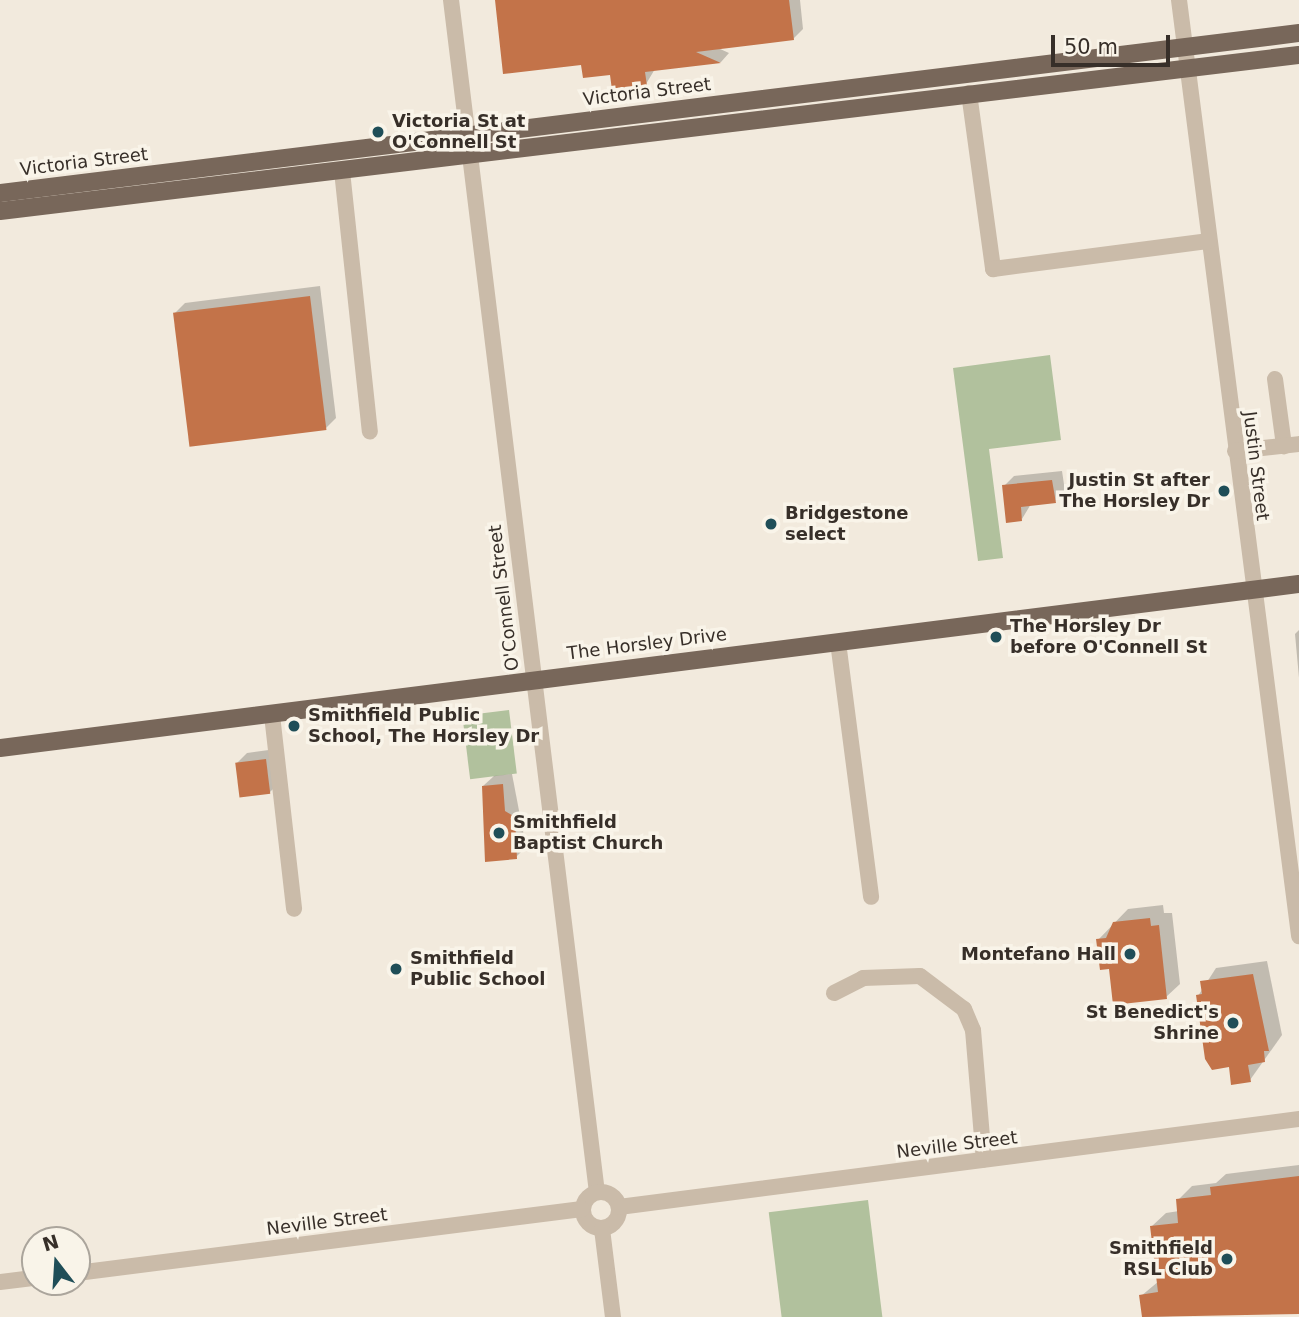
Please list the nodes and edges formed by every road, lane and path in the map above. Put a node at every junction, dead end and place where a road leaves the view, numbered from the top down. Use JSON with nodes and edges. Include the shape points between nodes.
{"nodes":[{"id":1,"x":451,"y":0,"type":"edge"},
{"id":2,"x":1180,"y":0,"type":"edge"},
{"id":3,"x":1299,"y":33,"type":"edge"},
{"id":4,"x":1185,"y":46,"type":"junction"},
{"id":5,"x":1299,"y":55,"type":"edge"},
{"id":6,"x":1188,"y":69,"type":"junction"},
{"id":7,"x":969,"y":93,"type":"junction"},
{"id":8,"x":468,"y":134,"type":"junction"},
{"id":9,"x":471,"y":156,"type":"junction"},
{"id":10,"x":342,"y":171,"type":"junction"},
{"id":11,"x":0,"y":193,"type":"edge"},
{"id":12,"x":0,"y":211,"type":"edge"},
{"id":13,"x":1209,"y":242,"type":"junction"},
{"id":14,"x":1275,"y":379,"type":"dead end"},
{"id":15,"x":370,"y":432,"type":"dead end"},
{"id":16,"x":1291,"y":445,"type":"edge"},
{"id":17,"x":1235,"y":451,"type":"junction"},
{"id":18,"x":1299,"y":584,"type":"edge"},
{"id":19,"x":1252,"y":589,"type":"junction"},
{"id":20,"x":838,"y":642,"type":"junction"},
{"id":21,"x":534,"y":680,"type":"junction"},
{"id":22,"x":272,"y":715,"type":"junction"},
{"id":23,"x":0,"y":748,"type":"edge"},
{"id":24,"x":871,"y":897,"type":"dead end"},
{"id":25,"x":294,"y":909,"type":"dead end"},
{"id":26,"x":1299,"y":936,"type":"edge"},
{"id":27,"x":834,"y":993,"type":"dead end"},
{"id":28,"x":1299,"y":1119,"type":"edge"},
{"id":29,"x":985,"y":1160,"type":"junction"},
{"id":30,"x":597,"y":1192,"type":"junction"},
{"id":31,"x":620,"y":1207,"type":"junction"},
{"id":32,"x":582,"y":1209,"type":"junction"},
{"id":33,"x":602,"y":1229,"type":"junction"},
{"id":34,"x":91,"y":1271,"type":"edge"},
{"id":35,"x":21,"y":1280,"type":"edge"},
{"id":36,"x":0,"y":1282,"type":"edge"},
{"id":37,"x":613,"y":1317,"type":"edge"}],
"edges":[{"from":1,"to":8,"type":"street","name":"O'Connell Street"},
{"from":2,"to":4,"type":"street","name":"Justin Street"},
{"from":3,"to":4,"type":"main road","name":"Victoria Street"},
{"from":4,"to":6,"type":"street","name":"Justin Street"},
{"from":4,"to":8,"type":"main road","name":"Victoria Street"},
{"from":5,"to":6,"type":"main road"},
{"from":6,"to":7,"type":"main road"},
{"from":6,"to":13,"type":"street","name":"Justin Street"},
{"from":7,"to":9,"type":"main road"},
{"from":7,"to":13,"type":"street","via":[[993,269]]},
{"from":8,"to":9,"type":"street","name":"O'Connell Street"},
{"from":8,"to":11,"type":"main road","name":"Victoria Street"},
{"from":9,"to":10,"type":"main road"},
{"from":9,"to":21,"type":"street","name":"O'Connell Street"},
{"from":10,"to":12,"type":"main road"},
{"from":10,"to":15,"type":"street"},
{"from":13,"to":17,"type":"street","name":"Justin Street"},
{"from":14,"to":16,"type":"street"},
{"from":16,"to":17,"type":"street"},
{"from":17,"to":19,"type":"street","name":"Justin Street"},
{"from":18,"to":19,"type":"main road","name":"The Horsley Drive"},
{"from":19,"to":20,"type":"main road","name":"The Horsley Drive"},
{"from":19,"to":26,"type":"street","name":"Justin Street"},
{"from":20,"to":21,"type":"main road","name":"The Horsley Drive"},
{"from":20,"to":24,"type":"street"},
{"from":21,"to":22,"type":"main road","name":"The Horsley Drive"},
{"from":21,"to":30,"type":"street","name":"O'Connell Street"},
{"from":22,"to":23,"type":"main road","name":"The Horsley Drive"},
{"from":22,"to":25,"type":"street"},
{"from":27,"to":29,"type":"street","via":[[863,978],[920,976],[964,1009],[972,1030]]},
{"from":28,"to":29,"type":"street","name":"Neville Street"},
{"from":29,"to":31,"type":"street","name":"Neville Street"},
{"from":30,"to":31,"type":"street","via":[[610,1194]]},
{"from":30,"to":32,"type":"street"},
{"from":31,"to":33,"type":"street","via":[[616,1221]]},
{"from":32,"to":33,"type":"street","via":[[589,1224]]},
{"from":32,"to":34,"type":"street","name":"Neville Street"},
{"from":33,"to":37,"type":"street"},
{"from":35,"to":36,"type":"street"}]}
